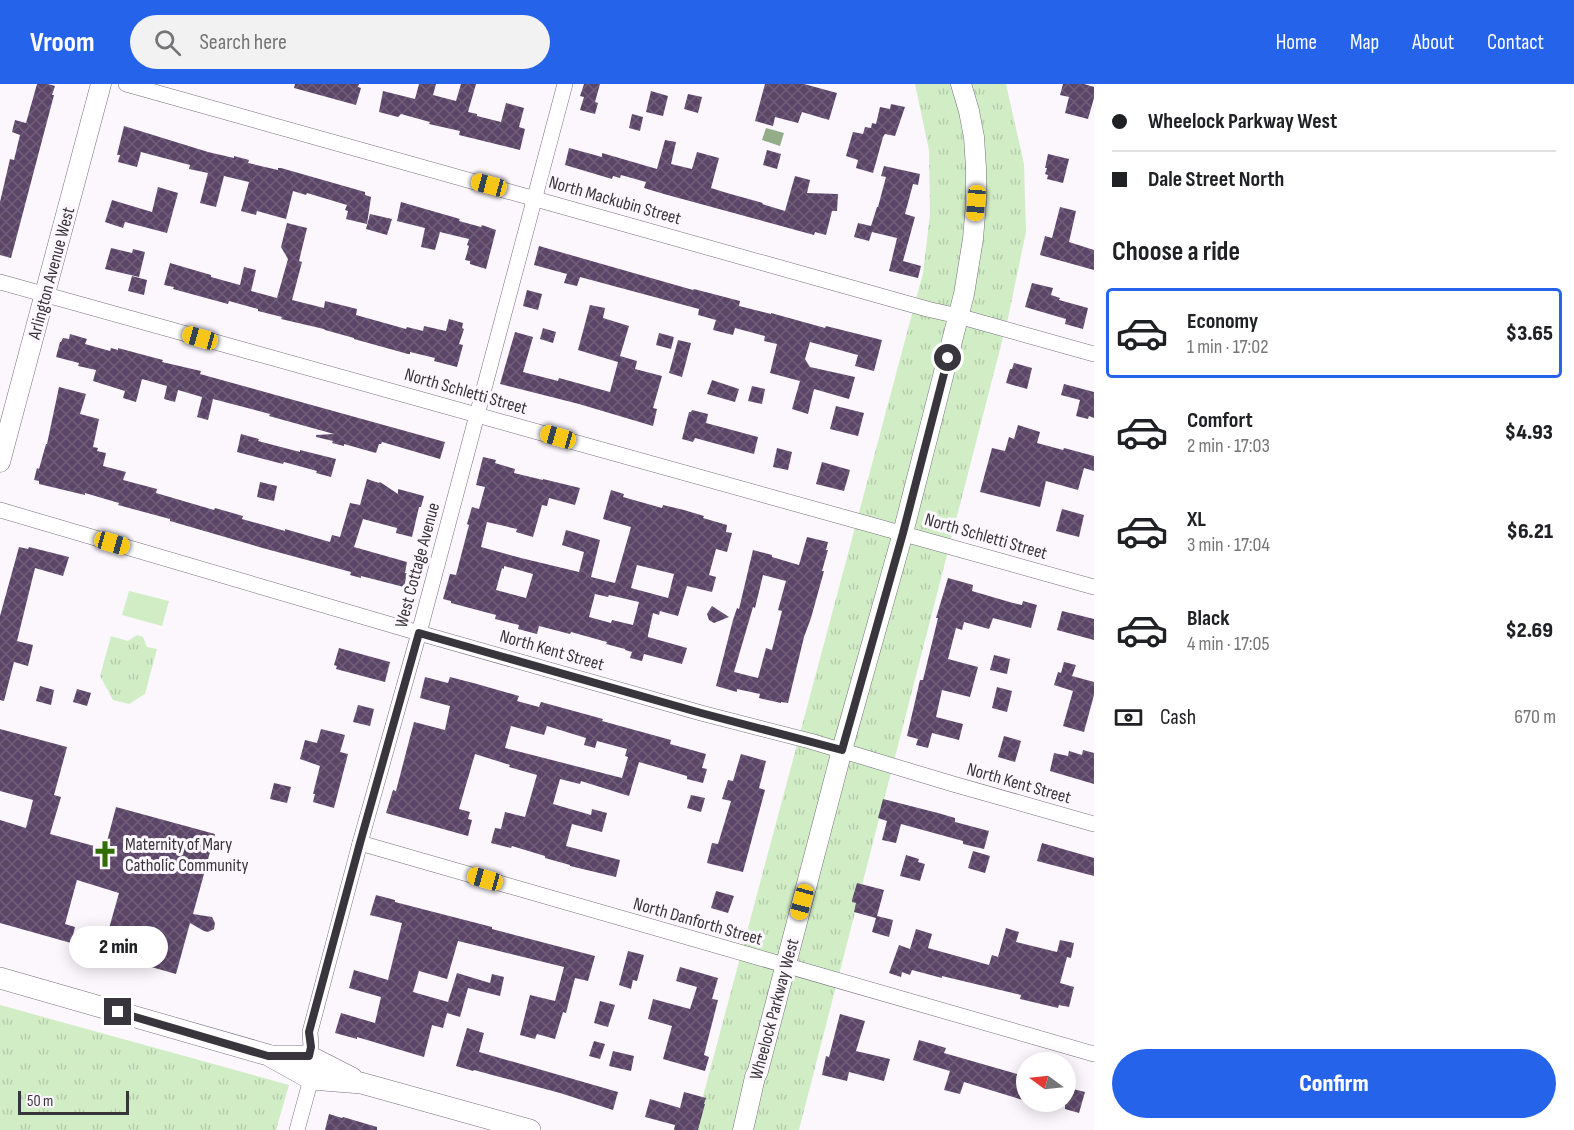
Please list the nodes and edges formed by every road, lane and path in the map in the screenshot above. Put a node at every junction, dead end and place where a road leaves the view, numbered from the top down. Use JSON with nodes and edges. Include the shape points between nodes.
{"nodes":[{"id":1,"x":101,"y":84,"type":"edge"},
{"id":2,"x":126,"y":84,"type":"edge"},
{"id":3,"x":565,"y":84,"type":"edge"},
{"id":4,"x":961,"y":84,"type":"edge"},
{"id":5,"x":535,"y":198,"type":"junction"},
{"id":6,"x":0,"y":282,"type":"edge"},
{"id":7,"x":45,"y":294,"type":"junction"},
{"id":8,"x":958,"y":316,"type":"junction"},
{"id":9,"x":1094,"y":354,"type":"edge"},
{"id":10,"x":477,"y":415,"type":"junction"},
{"id":11,"x":0,"y":462,"type":"edge"},
{"id":12,"x":0,"y":510,"type":"edge"},
{"id":13,"x":903,"y":533,"type":"junction"},
{"id":14,"x":1094,"y":587,"type":"edge"},
{"id":15,"x":419,"y":633,"type":"junction"},
{"id":16,"x":842,"y":750,"type":"junction"},
{"id":17,"x":1094,"y":824,"type":"edge"},
{"id":18,"x":360,"y":843,"type":"junction"},
{"id":19,"x":785,"y":967,"type":"junction"},
{"id":20,"x":0,"y":978,"type":"edge"},
{"id":21,"x":1094,"y":1054,"type":"edge"},
{"id":22,"x":268,"y":1056,"type":"junction"},
{"id":23,"x":309,"y":1056,"type":"junction"},
{"id":24,"x":311,"y":1079,"type":"junction"},
{"id":25,"x":361,"y":1083,"type":"junction"},
{"id":26,"x":297,"y":1130,"type":"edge"},
{"id":27,"x":530,"y":1130,"type":"edge"},
{"id":28,"x":743,"y":1130,"type":"edge"}],
"edges":[{"from":1,"to":7,"type":"street","name":"Arlington Avenue West"},
{"from":2,"to":5,"type":"street","name":"North Mackubin Street"},
{"from":3,"to":5,"type":"street","name":"West Cottage Avenue"},
{"from":4,"to":8,"type":"street","name":"Wheelock Parkway West","via":[[974,137],[976,203]]},
{"from":5,"to":8,"type":"street","name":"North Mackubin Street"},
{"from":5,"to":10,"type":"street","name":"West Cottage Avenue"},
{"from":6,"to":7,"type":"street","name":"North Schletti Street"},
{"from":7,"to":10,"type":"street","name":"North Schletti Street"},
{"from":7,"to":11,"type":"street","name":"Arlington Avenue West"},
{"from":8,"to":9,"type":"street","name":"North Mackubin Street"},
{"from":8,"to":13,"type":"street","name":"Wheelock Parkway West"},
{"from":10,"to":13,"type":"street","name":"North Schletti Street"},
{"from":10,"to":15,"type":"street","name":"West Cottage Avenue"},
{"from":12,"to":15,"type":"street","name":"North Kent Street"},
{"from":13,"to":14,"type":"street","name":"North Schletti Street"},
{"from":13,"to":16,"type":"street","name":"Wheelock Parkway West"},
{"from":15,"to":16,"type":"street","name":"North Kent Street"},
{"from":15,"to":18,"type":"street","name":"West Cottage Avenue"},
{"from":16,"to":17,"type":"street","name":"North Kent Street"},
{"from":16,"to":19,"type":"street","name":"Wheelock Parkway West"},
{"from":18,"to":19,"type":"street","name":"North Danforth Street"},
{"from":18,"to":23,"type":"street","name":"West Cottage Avenue","via":[[309,1032]]},
{"from":19,"to":21,"type":"street","name":"North Danforth Street"},
{"from":19,"to":28,"type":"street","name":"Wheelock Parkway West"},
{"from":20,"to":22,"type":"main road"},
{"from":22,"to":23,"type":"main road"},
{"from":22,"to":24,"type":"main road"},
{"from":23,"to":25,"type":"main road"},
{"from":24,"to":25,"type":"main road"},
{"from":24,"to":26,"type":"street"},
{"from":25,"to":27,"type":"main road"}]}
